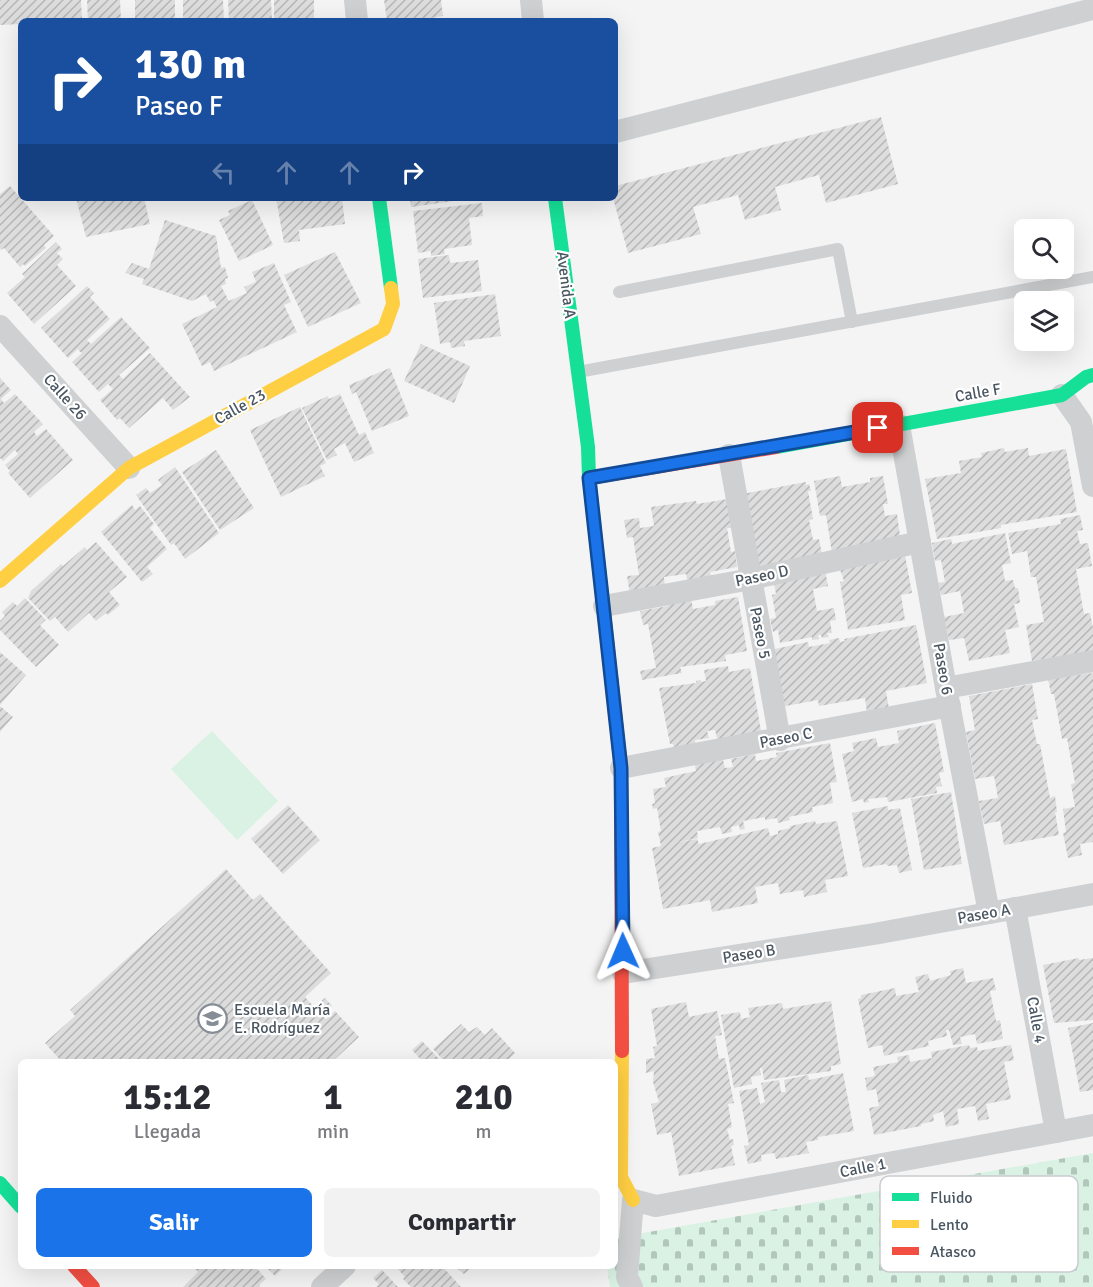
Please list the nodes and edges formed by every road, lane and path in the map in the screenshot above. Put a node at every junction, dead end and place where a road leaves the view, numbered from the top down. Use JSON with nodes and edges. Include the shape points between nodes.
{"nodes":[{"id":1,"x":355,"y":0,"type":"edge"},
{"id":2,"x":531,"y":0,"type":"edge"},
{"id":3,"x":1093,"y":9,"type":"edge"},
{"id":4,"x":357,"y":18,"type":"edge"},
{"id":5,"x":533,"y":18,"type":"edge"},
{"id":6,"x":618,"y":131,"type":"edge"},
{"id":7,"x":379,"y":201,"type":"edge"},
{"id":8,"x":555,"y":201,"type":"edge"},
{"id":9,"x":1093,"y":277,"type":"edge"},
{"id":10,"x":619,"y":292,"type":"dead end"},
{"id":11,"x":852,"y":322,"type":"junction"},
{"id":12,"x":0,"y":326,"type":"edge"},
{"id":13,"x":577,"y":372,"type":"junction"},
{"id":14,"x":1093,"y":375,"type":"edge"},
{"id":15,"x":1062,"y":394,"type":"junction"},
{"id":16,"x":899,"y":425,"type":"junction"},
{"id":17,"x":729,"y":455,"type":"junction"},
{"id":18,"x":129,"y":468,"type":"junction"},
{"id":19,"x":589,"y":478,"type":"junction"},
{"id":20,"x":1093,"y":486,"type":"edge"},
{"id":21,"x":920,"y":542,"type":"junction"},
{"id":22,"x":750,"y":579,"type":"junction"},
{"id":23,"x":0,"y":581,"type":"edge"},
{"id":24,"x":604,"y":606,"type":"junction"},
{"id":25,"x":1093,"y":661,"type":"edge"},
{"id":26,"x":948,"y":697,"type":"junction"},
{"id":27,"x":780,"y":740,"type":"junction"},
{"id":28,"x":621,"y":768,"type":"junction"},
{"id":29,"x":1093,"y":894,"type":"edge"},
{"id":30,"x":1015,"y":908,"type":"junction"},
{"id":31,"x":989,"y":913,"type":"junction"},
{"id":32,"x":874,"y":934,"type":"joint"},
{"id":33,"x":623,"y":974,"type":"junction"},
{"id":34,"x":1093,"y":1125,"type":"edge"},
{"id":35,"x":1056,"y":1132,"type":"junction"},
{"id":36,"x":0,"y":1183,"type":"edge"},
{"id":37,"x":633,"y":1200,"type":"junction"},
{"id":38,"x":18,"y":1204,"type":"edge"},
{"id":39,"x":77,"y":1269,"type":"edge"},
{"id":40,"x":342,"y":1269,"type":"edge"},
{"id":41,"x":93,"y":1287,"type":"edge"},
{"id":42,"x":322,"y":1287,"type":"edge"},
{"id":43,"x":633,"y":1287,"type":"edge"}],
"edges":[{"from":1,"to":4,"type":"street"},
{"from":2,"to":5,"type":"street"},
{"from":3,"to":6,"type":"street"},
{"from":7,"to":18,"type":"street","name":"Calle 23","via":[[393,304],[384,329]]},
{"from":8,"to":13,"type":"street","name":"Avenida A"},
{"from":9,"to":11,"type":"lane"},
{"from":10,"to":11,"type":"lane","via":[[838,249]]},
{"from":11,"to":13,"type":"lane"},
{"from":12,"to":18,"type":"street","name":"Calle 26"},
{"from":13,"to":19,"type":"street","name":"Avenida A"},
{"from":14,"to":15,"type":"street"},
{"from":15,"to":16,"type":"street","name":"Calle F"},
{"from":15,"to":20,"type":"street","via":[[1081,422]]},
{"from":16,"to":17,"type":"street","name":"Calle F"},
{"from":16,"to":21,"type":"street","name":"Paseo 6"},
{"from":17,"to":19,"type":"street","name":"Calle F"},
{"from":17,"to":22,"type":"street","name":"Paseo 5"},
{"from":18,"to":23,"type":"street","name":"Calle 23"},
{"from":19,"to":24,"type":"street"},
{"from":21,"to":22,"type":"street","name":"Paseo D"},
{"from":21,"to":26,"type":"street","name":"Paseo 6"},
{"from":22,"to":24,"type":"street","name":"Paseo D"},
{"from":22,"to":27,"type":"street","name":"Paseo 5"},
{"from":24,"to":28,"type":"street"},
{"from":25,"to":26,"type":"street","name":"Paseo C"},
{"from":26,"to":27,"type":"street","name":"Paseo C"},
{"from":26,"to":31,"type":"street","name":"Paseo 6"},
{"from":27,"to":28,"type":"street","name":"Paseo C"},
{"from":28,"to":33,"type":"street"},
{"from":29,"to":30,"type":"street","name":"Paseo A"},
{"from":30,"to":31,"type":"street","name":"Paseo A"},
{"from":30,"to":35,"type":"street","name":"Calle 4"},
{"from":31,"to":32,"type":"street","name":"Paseo A"},
{"from":32,"to":33,"type":"street","name":"Paseo B"},
{"from":33,"to":37,"type":"street","via":[[621,1177]]},
{"from":34,"to":35,"type":"street","name":"Calle 1"},
{"from":35,"to":37,"type":"street","name":"Calle 1","via":[[656,1206]]},
{"from":36,"to":38,"type":"street"},
{"from":37,"to":43,"type":"street","via":[[627,1277]]},
{"from":39,"to":41,"type":"street"},
{"from":40,"to":42,"type":"street"}]}
